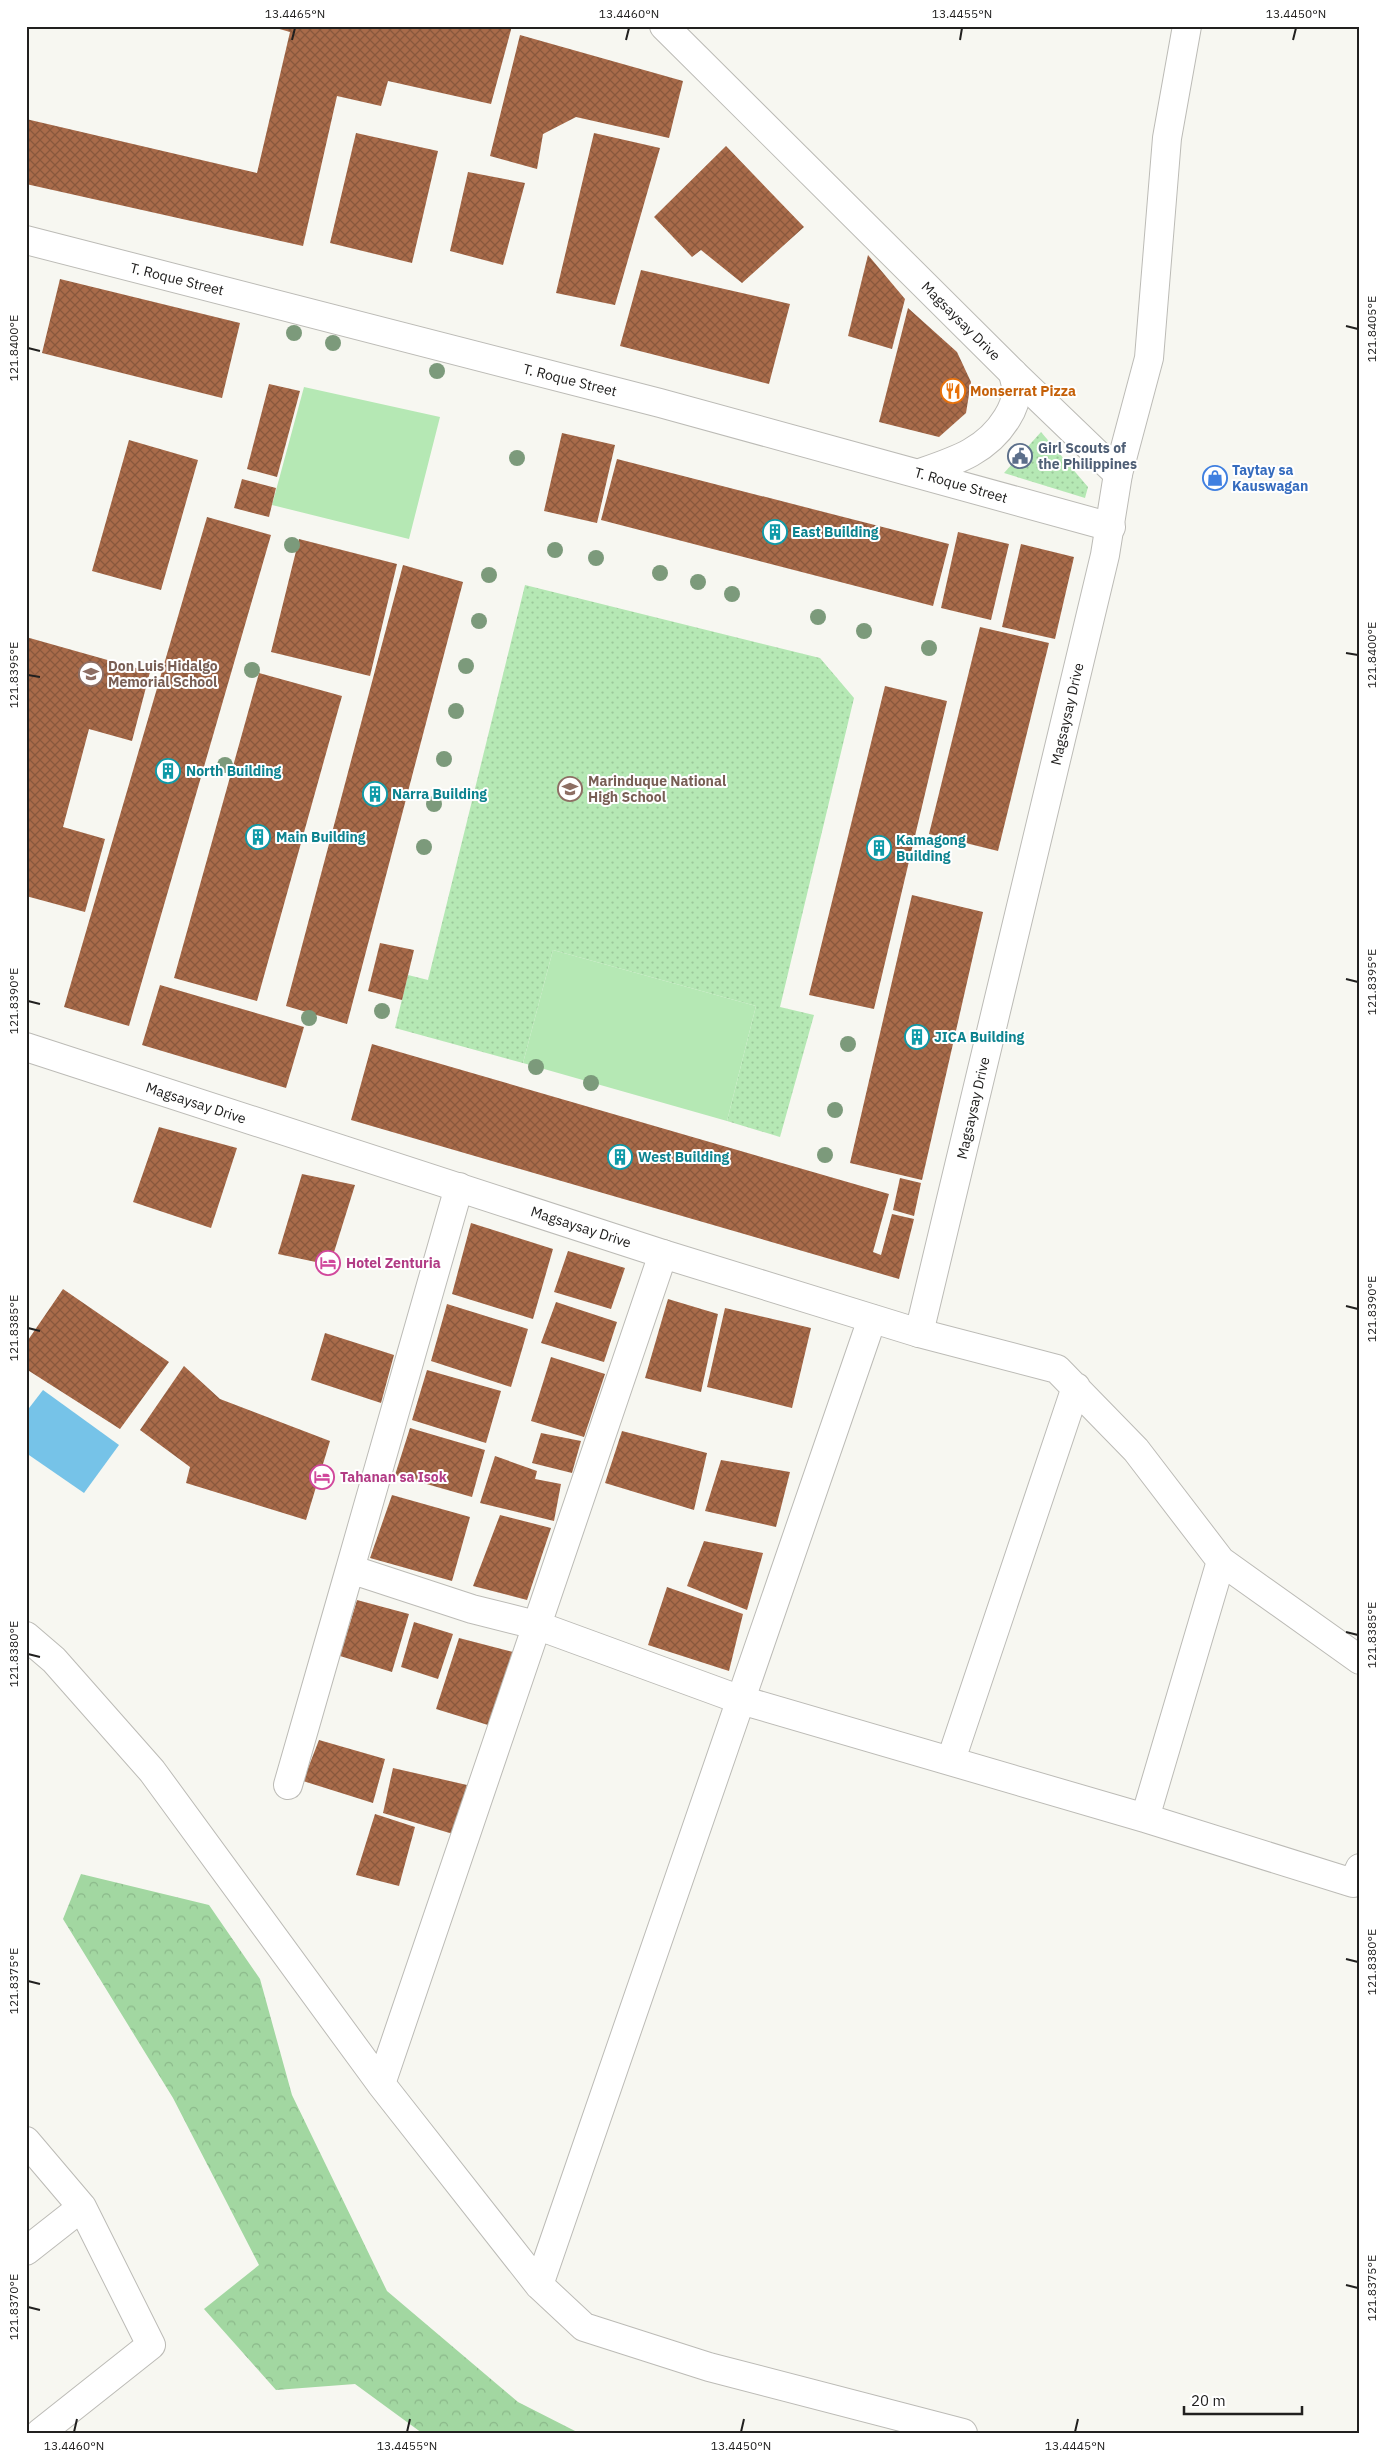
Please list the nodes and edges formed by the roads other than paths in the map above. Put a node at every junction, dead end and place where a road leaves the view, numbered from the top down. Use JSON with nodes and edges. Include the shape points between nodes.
{"nodes":[{"id":1,"x":664,"y":26,"type":"edge"},
{"id":2,"x":1187,"y":26,"type":"edge"},
{"id":3,"x":26,"y":240,"type":"edge"},
{"id":4,"x":1013,"y":373,"type":"junction"},
{"id":5,"x":920,"y":473,"type":"junction"},
{"id":6,"x":1118,"y":474,"type":"junction"},
{"id":7,"x":1111,"y":527,"type":"junction"},
{"id":8,"x":26,"y":1047,"type":"edge"},
{"id":9,"x":459,"y":1187,"type":"junction"},
{"id":10,"x":663,"y":1254,"type":"junction"},
{"id":11,"x":872,"y":1319,"type":"junction"},
{"id":12,"x":919,"y":1332,"type":"junction"},
{"id":13,"x":1076,"y":1387,"type":"junction"},
{"id":14,"x":1221,"y":1561,"type":"junction"},
{"id":15,"x":350,"y":1570,"type":"junction"},
{"id":16,"x":536,"y":1625,"type":"junction"},
{"id":17,"x":26,"y":1636,"type":"edge"},
{"id":18,"x":1360,"y":1660,"type":"edge"},
{"id":19,"x":741,"y":1700,"type":"junction"},
{"id":20,"x":951,"y":1760,"type":"junction"},
{"id":21,"x":288,"y":1785,"type":"dead end"},
{"id":22,"x":1145,"y":1818,"type":"junction"},
{"id":23,"x":1357,"y":1879,"type":"edge"},
{"id":24,"x":381,"y":2084,"type":"junction"},
{"id":25,"x":26,"y":2141,"type":"edge"},
{"id":26,"x":82,"y":2207,"type":"junction"},
{"id":27,"x":26,"y":2251,"type":"edge"},
{"id":28,"x":539,"y":2285,"type":"junction"},
{"id":29,"x":40,"y":2433,"type":"edge"},
{"id":30,"x":963,"y":2433,"type":"edge"}],
"edges":[{"from":1,"to":4,"type":"street","name":"Magsaysay Drive"},
{"from":2,"to":6,"type":"street","via":[[1167,138],[1149,358]]},
{"from":3,"to":5,"type":"street","name":"T. Roque Street","via":[[650,400]]},
{"from":4,"to":5,"type":"street","via":[[1014,406],[1001,427],[984,445],[963,458]]},
{"from":4,"to":6,"type":"street","name":"Magsaysay Drive"},
{"from":5,"to":7,"type":"street","name":"T. Roque Street"},
{"from":6,"to":7,"type":"street","name":"Magsaysay Drive"},
{"from":7,"to":12,"type":"street","name":"Magsaysay Drive"},
{"from":8,"to":9,"type":"street","name":"Magsaysay Drive"},
{"from":9,"to":10,"type":"street","name":"Magsaysay Drive"},
{"from":9,"to":15,"type":"street"},
{"from":10,"to":11,"type":"street","name":"Magsaysay Drive"},
{"from":10,"to":16,"type":"street"},
{"from":11,"to":12,"type":"street","name":"Magsaysay Drive"},
{"from":11,"to":19,"type":"street"},
{"from":12,"to":13,"type":"street","via":[[1057,1369]]},
{"from":13,"to":14,"type":"street","via":[[1136,1450]]},
{"from":13,"to":20,"type":"street"},
{"from":14,"to":18,"type":"street"},
{"from":14,"to":22,"type":"street"},
{"from":15,"to":16,"type":"street","via":[[472,1609]]},
{"from":15,"to":21,"type":"street"},
{"from":16,"to":19,"type":"street"},
{"from":16,"to":24,"type":"street"},
{"from":17,"to":24,"type":"street","via":[[54,1660],[152,1771]]},
{"from":19,"to":20,"type":"street"},
{"from":19,"to":28,"type":"street"},
{"from":20,"to":22,"type":"street"},
{"from":22,"to":23,"type":"street"},
{"from":24,"to":28,"type":"street"},
{"from":25,"to":26,"type":"street"},
{"from":26,"to":27,"type":"street"},
{"from":26,"to":29,"type":"street","via":[[151,2344]]},
{"from":28,"to":30,"type":"street","via":[[584,2328],[709,2367]]}]}
